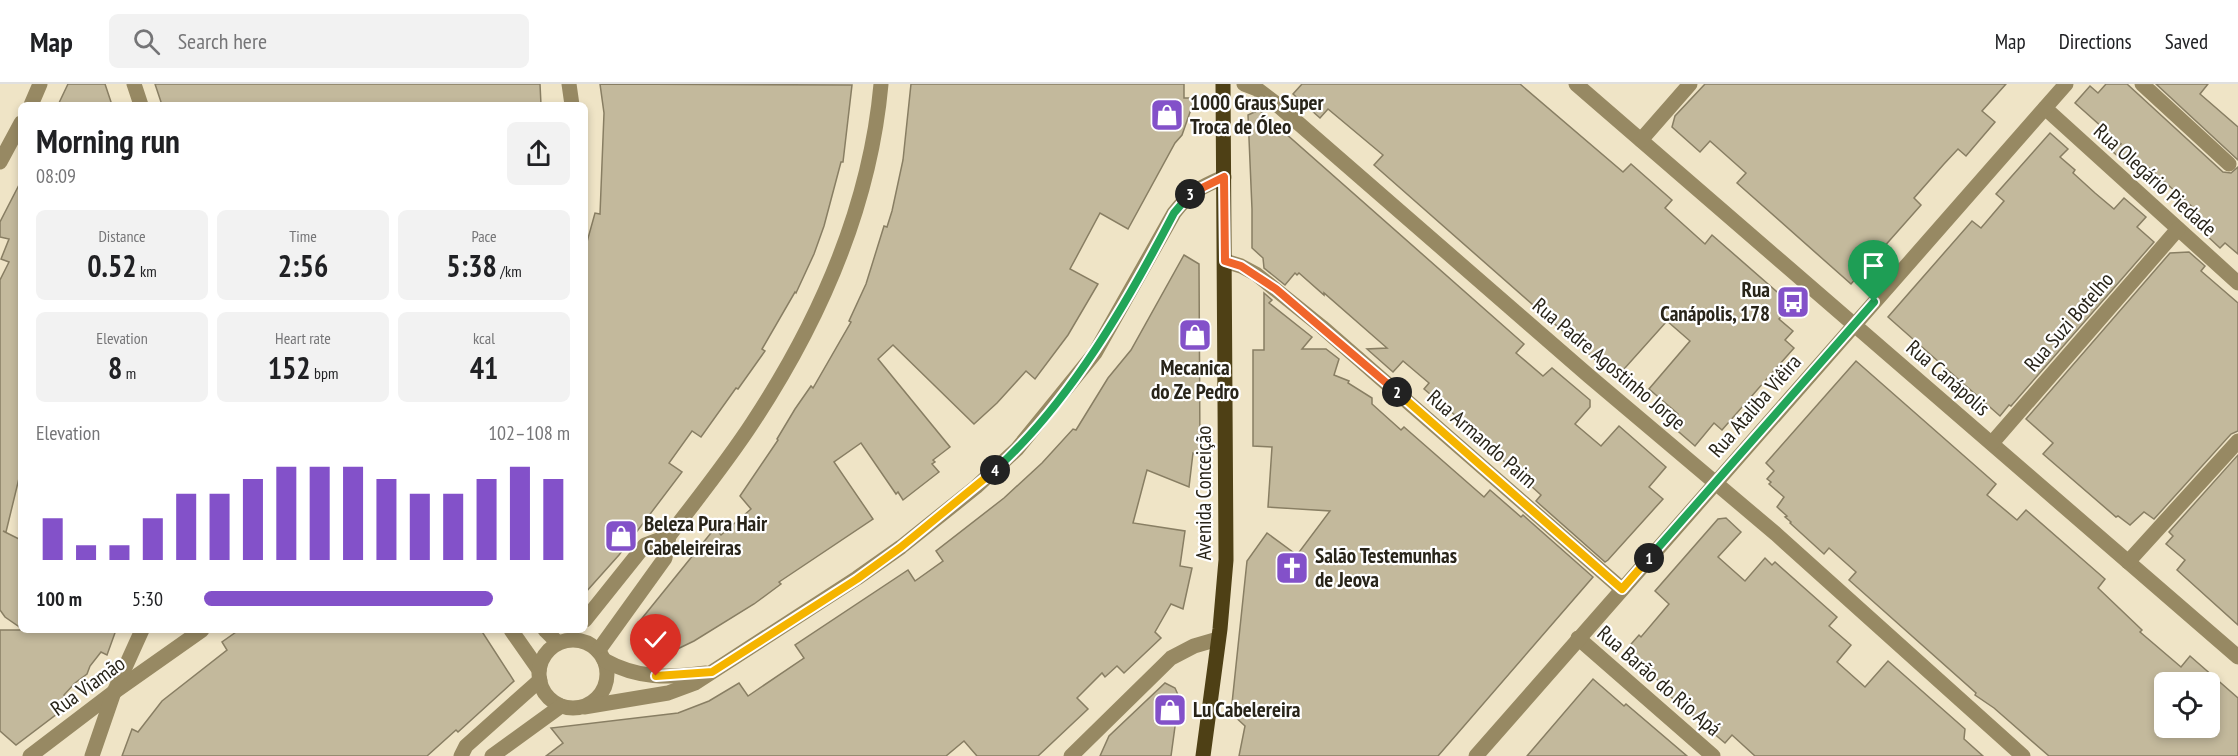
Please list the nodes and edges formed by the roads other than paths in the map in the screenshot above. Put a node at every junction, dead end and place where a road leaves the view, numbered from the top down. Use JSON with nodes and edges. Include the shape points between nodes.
{"nodes":[{"id":1,"x":40,"y":84,"type":"edge"},
{"id":2,"x":134,"y":84,"type":"edge"},
{"id":3,"x":569,"y":84,"type":"edge"},
{"id":4,"x":881,"y":84,"type":"edge"},
{"id":5,"x":1223,"y":84,"type":"edge"},
{"id":6,"x":1244,"y":84,"type":"edge"},
{"id":7,"x":1576,"y":84,"type":"edge"},
{"id":8,"x":1690,"y":84,"type":"edge"},
{"id":9,"x":2066,"y":84,"type":"edge"},
{"id":10,"x":2142,"y":84,"type":"edge"},
{"id":11,"x":32,"y":102,"type":"edge"},
{"id":12,"x":140,"y":102,"type":"edge"},
{"id":13,"x":572,"y":102,"type":"edge"},
{"id":14,"x":2044,"y":108,"type":"junction"},
{"id":15,"x":18,"y":129,"type":"edge"},
{"id":16,"x":1641,"y":140,"type":"junction"},
{"id":17,"x":0,"y":162,"type":"edge"},
{"id":18,"x":2229,"y":164,"type":"dead end"},
{"id":19,"x":1224,"y":177,"type":"junction"},
{"id":20,"x":2178,"y":229,"type":"junction"},
{"id":21,"x":1225,"y":261,"type":"junction"},
{"id":22,"x":2238,"y":283,"type":"edge"},
{"id":23,"x":1854,"y":324,"type":"junction"},
{"id":24,"x":2238,"y":441,"type":"edge"},
{"id":25,"x":1992,"y":443,"type":"junction"},
{"id":26,"x":1715,"y":483,"type":"junction"},
{"id":27,"x":669,"y":536,"type":"junction"},
{"id":28,"x":2128,"y":562,"type":"junction"},
{"id":29,"x":1622,"y":589,"type":"junction"},
{"id":30,"x":588,"y":616,"type":"edge"},
{"id":31,"x":141,"y":633,"type":"edge"},
{"id":32,"x":198,"y":633,"type":"edge"},
{"id":33,"x":513,"y":633,"type":"edge"},
{"id":34,"x":554,"y":633,"type":"edge"},
{"id":35,"x":568,"y":638,"type":"edge"},
{"id":36,"x":1578,"y":638,"type":"junction"},
{"id":37,"x":1218,"y":639,"type":"junction"},
{"id":38,"x":601,"y":655,"type":"junction"},
{"id":39,"x":2238,"y":657,"type":"edge"},
{"id":40,"x":712,"y":672,"type":"junction"},
{"id":41,"x":540,"y":675,"type":"junction"},
{"id":42,"x":114,"y":692,"type":"junction"},
{"id":43,"x":561,"y":706,"type":"junction"},
{"id":44,"x":584,"y":707,"type":"junction"},
{"id":45,"x":30,"y":756,"type":"edge"},
{"id":46,"x":92,"y":756,"type":"edge"},
{"id":47,"x":460,"y":756,"type":"edge"},
{"id":48,"x":492,"y":756,"type":"edge"},
{"id":49,"x":1071,"y":756,"type":"edge"},
{"id":50,"x":1203,"y":756,"type":"edge"},
{"id":51,"x":1476,"y":756,"type":"edge"},
{"id":52,"x":1713,"y":756,"type":"edge"},
{"id":53,"x":2023,"y":756,"type":"edge"}],
"edges":[{"from":1,"to":11,"type":"street"},
{"from":2,"to":12,"type":"street"},
{"from":3,"to":13,"type":"street"},
{"from":4,"to":27,"type":"street","via":[[864,186],[831,281],[752,423]]},
{"from":5,"to":19,"type":"main road","name":"Avenida Conceição"},
{"from":6,"to":26,"type":"street","name":"Rua Padre Agostinho Jorge","via":[[1274,102]]},
{"from":7,"to":16,"type":"street","name":"Rua Canápolis"},
{"from":8,"to":16,"type":"street"},
{"from":9,"to":14,"type":"street","name":"Rua Ataliba Viêira"},
{"from":10,"to":18,"type":"street"},
{"from":14,"to":20,"type":"street","name":"Rua Olegário Piedade"},
{"from":14,"to":23,"type":"street","name":"Rua Ataliba Viêira"},
{"from":15,"to":17,"type":"street"},
{"from":16,"to":23,"type":"street","name":"Rua Canápolis"},
{"from":19,"to":21,"type":"main road","name":"Avenida Conceição"},
{"from":19,"to":40,"type":"street","via":[[1185,198],[1095,352],[1017,449],[901,547]]},
{"from":20,"to":22,"type":"street","name":"Rua Olegário Piedade"},
{"from":20,"to":25,"type":"street","name":"Rua Suzi Botelho"},
{"from":21,"to":29,"type":"street","name":"Rua Armando Paim","via":[[1256,274],[1322,327]]},
{"from":21,"to":37,"type":"main road","name":"Avenida Conceição","via":[[1226,560]]},
{"from":23,"to":25,"type":"street","name":"Rua Canápolis"},
{"from":23,"to":26,"type":"street","name":"Rua Ataliba Viêira"},
{"from":24,"to":28,"type":"street"},
{"from":25,"to":28,"type":"street","name":"Rua Canápolis"},
{"from":26,"to":29,"type":"street","name":"Rua Ataliba Viêira"},
{"from":26,"to":53,"type":"street","name":"Rua Padre Agostinho Jorge"},
{"from":27,"to":30,"type":"street","via":[[645,545]]},
{"from":27,"to":38,"type":"street","via":[[665,558]]},
{"from":28,"to":39,"type":"street","name":"Rua Canápolis"},
{"from":29,"to":36,"type":"street","name":"Rua Ataliba Viêira"},
{"from":31,"to":42,"type":"street"},
{"from":32,"to":42,"type":"street","name":"Rua Viamão"},
{"from":33,"to":41,"type":"street"},
{"from":34,"to":35,"type":"street"},
{"from":35,"to":38,"type":"street","via":[[590,644]]},
{"from":35,"to":41,"type":"street","via":[[545,654]]},
{"from":36,"to":51,"type":"street","name":"Rua Ataliba Viêira"},
{"from":36,"to":52,"type":"street","name":"Rua Barão do Rio Apá"},
{"from":37,"to":49,"type":"street","via":[[1171,658]]},
{"from":37,"to":50,"type":"main road","name":"Avenida Conceição"},
{"from":38,"to":40,"type":"street","via":[[621,669],[656,676]]},
{"from":38,"to":44,"type":"street","via":[[606,682],[602,693]]},
{"from":40,"to":44,"type":"street","via":[[668,693]]},
{"from":41,"to":43,"type":"street","via":[[544,691]]},
{"from":41,"to":47,"type":"street"},
{"from":42,"to":45,"type":"street","name":"Rua Viamão"},
{"from":42,"to":46,"type":"street"},
{"from":43,"to":44,"type":"street"},
{"from":43,"to":48,"type":"street"}]}
